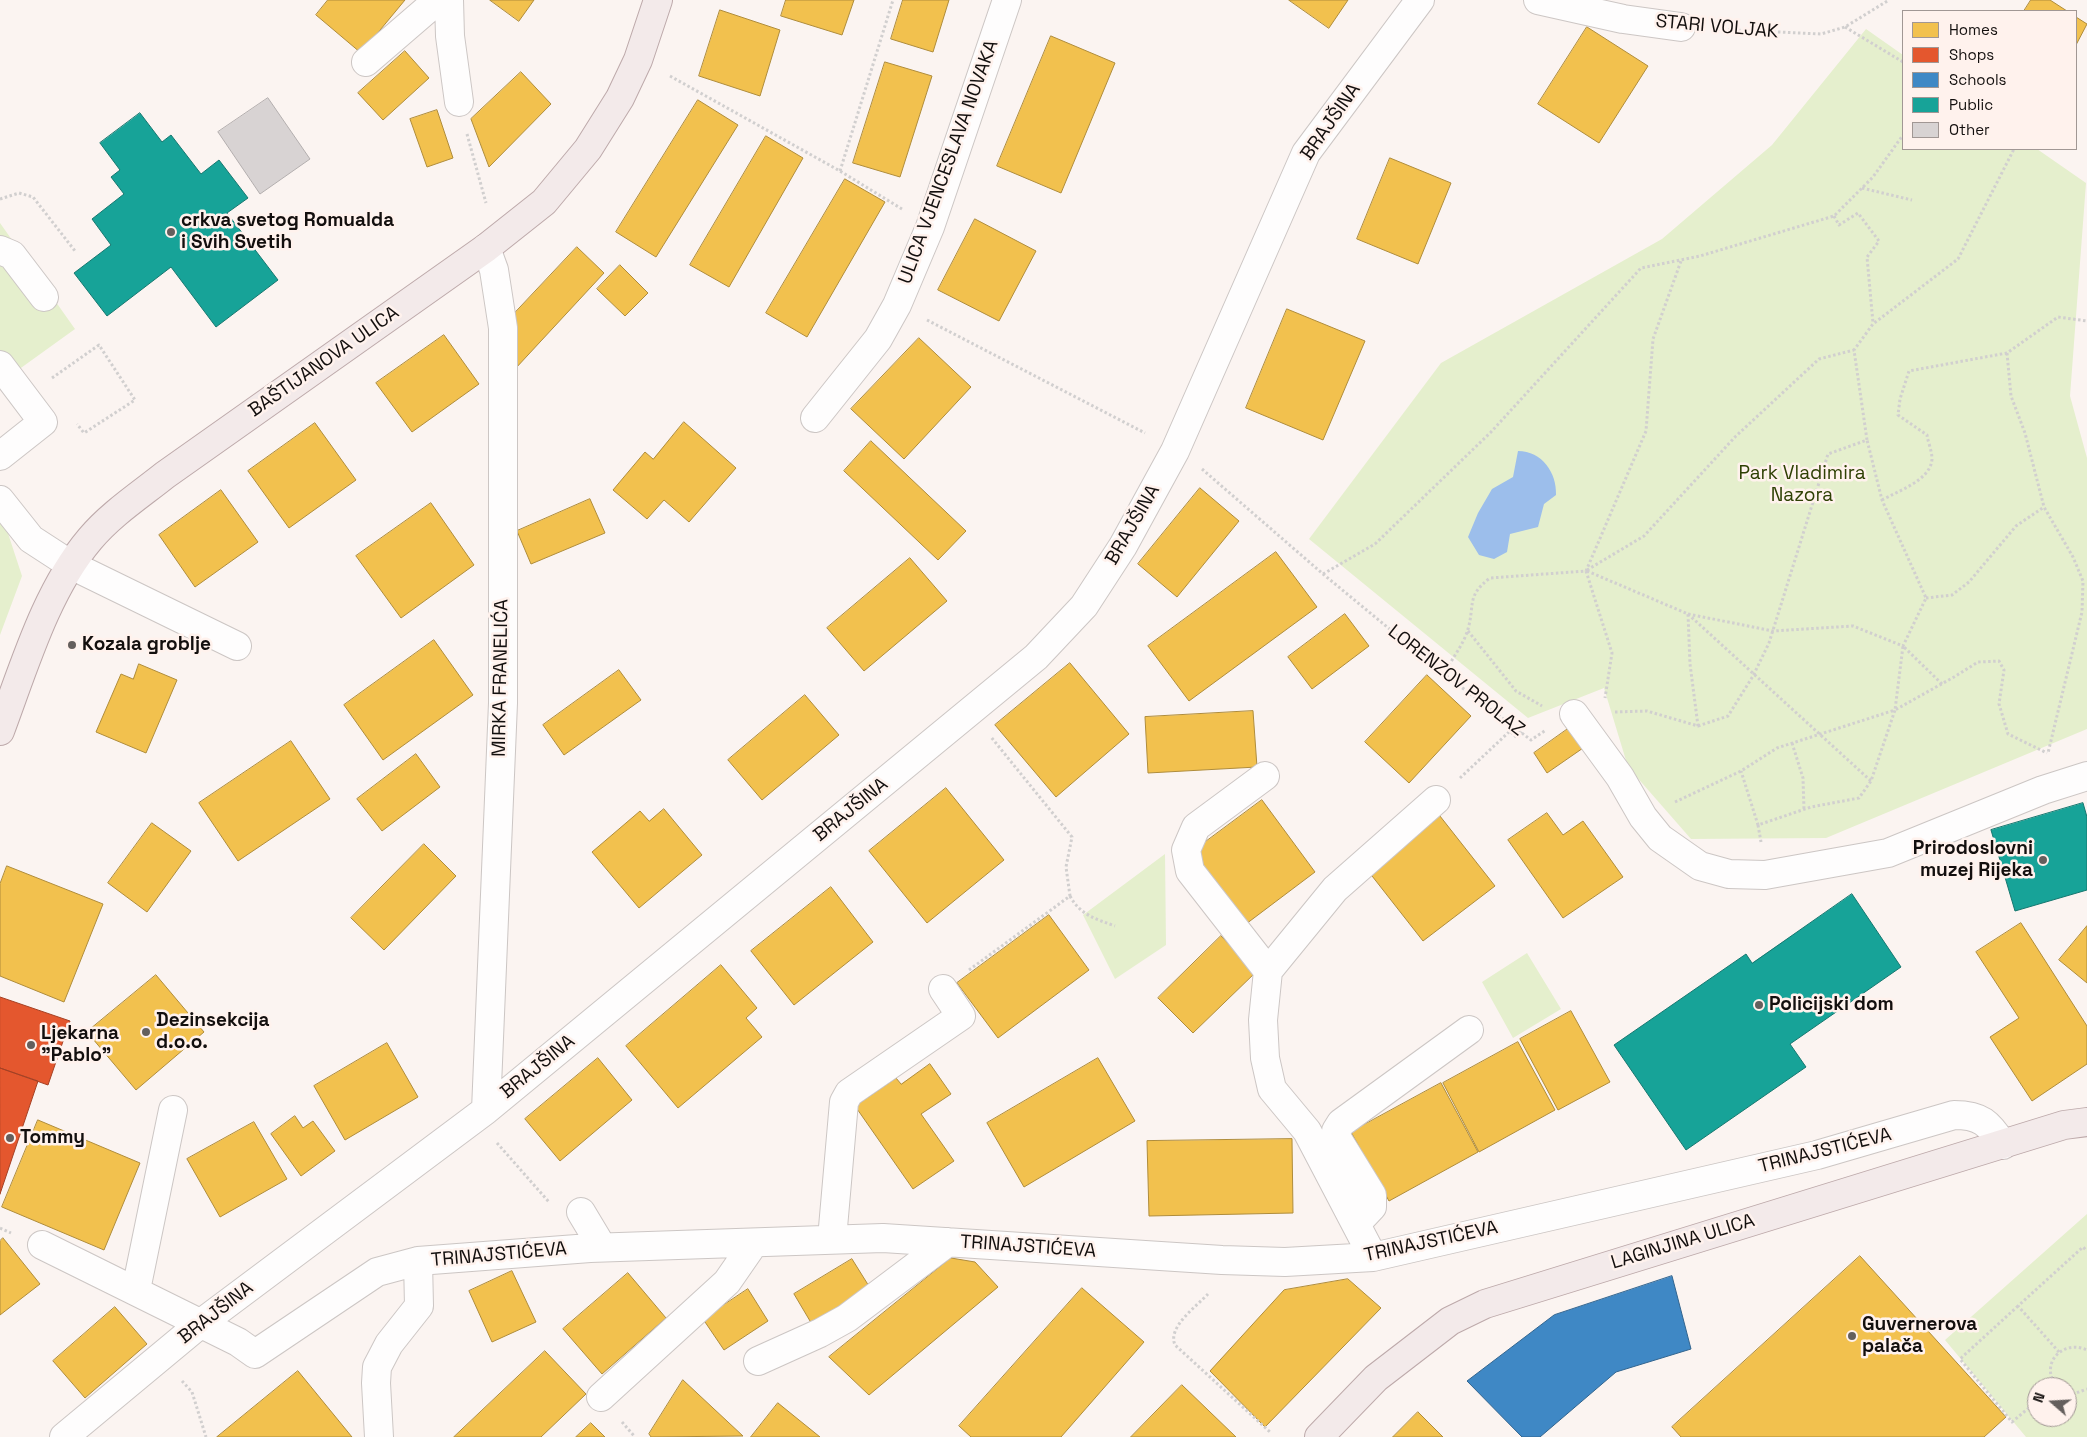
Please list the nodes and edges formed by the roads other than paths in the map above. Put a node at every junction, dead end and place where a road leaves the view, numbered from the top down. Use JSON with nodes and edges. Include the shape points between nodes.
{"nodes":[{"id":1,"x":438,"y":0,"type":"edge"},
{"id":2,"x":449,"y":0,"type":"edge"},
{"id":3,"x":658,"y":0,"type":"edge"},
{"id":4,"x":1007,"y":0,"type":"edge"},
{"id":5,"x":1420,"y":0,"type":"edge"},
{"id":6,"x":1538,"y":0,"type":"edge"},
{"id":7,"x":1680,"y":27,"type":"road end"},
{"id":8,"x":366,"y":62,"type":"dead end"},
{"id":9,"x":459,"y":102,"type":"dead end"},
{"id":10,"x":486,"y":248,"type":"junction"},
{"id":11,"x":0,"y":250,"type":"edge"},
{"id":12,"x":44,"y":297,"type":"dead end"},
{"id":13,"x":0,"y":365,"type":"edge"},
{"id":14,"x":815,"y":418,"type":"dead end"},
{"id":15,"x":0,"y":456,"type":"edge"},
{"id":16,"x":0,"y":500,"type":"edge"},
{"id":17,"x":71,"y":565,"type":"junction"},
{"id":18,"x":237,"y":646,"type":"dead end"},
{"id":19,"x":1565,"y":719,"type":"road end"},
{"id":20,"x":0,"y":731,"type":"edge"},
{"id":21,"x":1265,"y":776,"type":"dead end"},
{"id":22,"x":2087,"y":776,"type":"edge"},
{"id":23,"x":1436,"y":800,"type":"road end"},
{"id":24,"x":1268,"y":971,"type":"junction"},
{"id":25,"x":943,"y":989,"type":"road end"},
{"id":26,"x":1470,"y":1030,"type":"dead end"},
{"id":27,"x":173,"y":1110,"type":"dead end"},
{"id":28,"x":486,"y":1110,"type":"junction"},
{"id":29,"x":2087,"y":1122,"type":"edge"},
{"id":30,"x":2003,"y":1145,"type":"junction"},
{"id":31,"x":568,"y":1210,"type":"road end"},
{"id":32,"x":1356,"y":1224,"type":"junction"},
{"id":33,"x":832,"y":1239,"type":"junction"},
{"id":34,"x":948,"y":1242,"type":"junction"},
{"id":35,"x":754,"y":1243,"type":"junction"},
{"id":36,"x":42,"y":1245,"type":"dead end"},
{"id":37,"x":602,"y":1247,"type":"junction"},
{"id":38,"x":1373,"y":1257,"type":"junction"},
{"id":39,"x":418,"y":1262,"type":"junction"},
{"id":40,"x":136,"y":1290,"type":"junction"},
{"id":41,"x":200,"y":1324,"type":"junction"},
{"id":42,"x":758,"y":1361,"type":"dead end"},
{"id":43,"x":601,"y":1397,"type":"dead end"},
{"id":44,"x":64,"y":1437,"type":"edge"},
{"id":45,"x":378,"y":1437,"type":"edge"},
{"id":46,"x":1320,"y":1437,"type":"edge"}],
"edges":[{"from":1,"to":8,"type":"street"},
{"from":2,"to":9,"type":"street","via":[[450,36]]},
{"from":3,"to":10,"type":"main road","name":"BAŠTIJANOVA ULICA","via":[[638,60],[620,98],[588,149],[544,202]]},
{"from":4,"to":14,"type":"street","name":"ULICA VJENCESLAVA NOVAKA","via":[[930,227],[897,305],[878,339]]},
{"from":5,"to":28,"type":"street","name":"BRAJŠINA","via":[[1306,153],[1175,451],[1123,546],[1084,606],[1036,657]]},
{"from":6,"to":7,"type":"street","name":"STARI VOLJAK","via":[[1623,19]]},
{"from":10,"to":17,"type":"main road","name":"BAŠTIJANOVA ULICA","via":[[165,475],[90,539]]},
{"from":10,"to":28,"type":"street","name":"MIRKA FRANELIĆA","via":[[494,270],[503,328],[503,703]]},
{"from":11,"to":12,"type":"street","via":[[12,255]]},
{"from":13,"to":15,"type":"street","via":[[43,422]]},
{"from":16,"to":17,"type":"street","via":[[31,539]]},
{"from":17,"to":18,"type":"street"},
{"from":17,"to":20,"type":"main road","name":"BAŠTIJANOVA ULICA","via":[[54,594]]},
{"from":19,"to":22,"type":"street","via":[[1596,724],[1620,777],[1643,817],[1660,838],[1700,866],[1728,874],[1765,875],[1888,853],[2042,790]]},
{"from":21,"to":24,"type":"street","via":[[1196,827],[1186,850],[1190,871]]},
{"from":23,"to":24,"type":"street","via":[[1335,889]]},
{"from":24,"to":32,"type":"street","via":[[1263,1020],[1265,1058],[1272,1090],[1307,1131]]},
{"from":25,"to":33,"type":"street","via":[[961,1016],[849,1093],[844,1102]]},
{"from":26,"to":32,"type":"street","via":[[1341,1123],[1336,1131],[1372,1195],[1372,1207]]},
{"from":27,"to":40,"type":"street"},
{"from":28,"to":41,"type":"street","name":"BRAJŠINA"},
{"from":29,"to":30,"type":"main road","name":"LAGINJINA ULICA","via":[[2064,1125]]},
{"from":30,"to":38,"type":"street","name":"TRINAJSTIĆEVA","via":[[1983,1121],[1968,1115],[1954,1115],[1818,1155]]},
{"from":30,"to":46,"type":"main road","name":"LAGINJINA ULICA","via":[[1485,1304],[1450,1321],[1376,1378]]},
{"from":31,"to":37,"type":"street"},
{"from":32,"to":38,"type":"street"},
{"from":33,"to":34,"type":"street","name":"TRINAJSTIĆEVA"},
{"from":33,"to":35,"type":"street","name":"TRINAJSTIĆEVA"},
{"from":34,"to":38,"type":"street","name":"TRINAJSTIĆEVA","via":[[1222,1260],[1286,1262]]},
{"from":34,"to":42,"type":"street","via":[[847,1318],[820,1334]]},
{"from":35,"to":37,"type":"street","name":"TRINAJSTIĆEVA"},
{"from":35,"to":43,"type":"street","via":[[727,1282]]},
{"from":36,"to":40,"type":"street"},
{"from":37,"to":39,"type":"street","name":"TRINAJSTIĆEVA"},
{"from":39,"to":41,"type":"street","name":"TRINAJSTIĆEVA","via":[[376,1272],[255,1354]]},
{"from":39,"to":45,"type":"street","via":[[419,1306],[389,1344],[377,1367]]},
{"from":40,"to":41,"type":"street"},
{"from":41,"to":44,"type":"street","name":"BRAJŠINA"}]}
